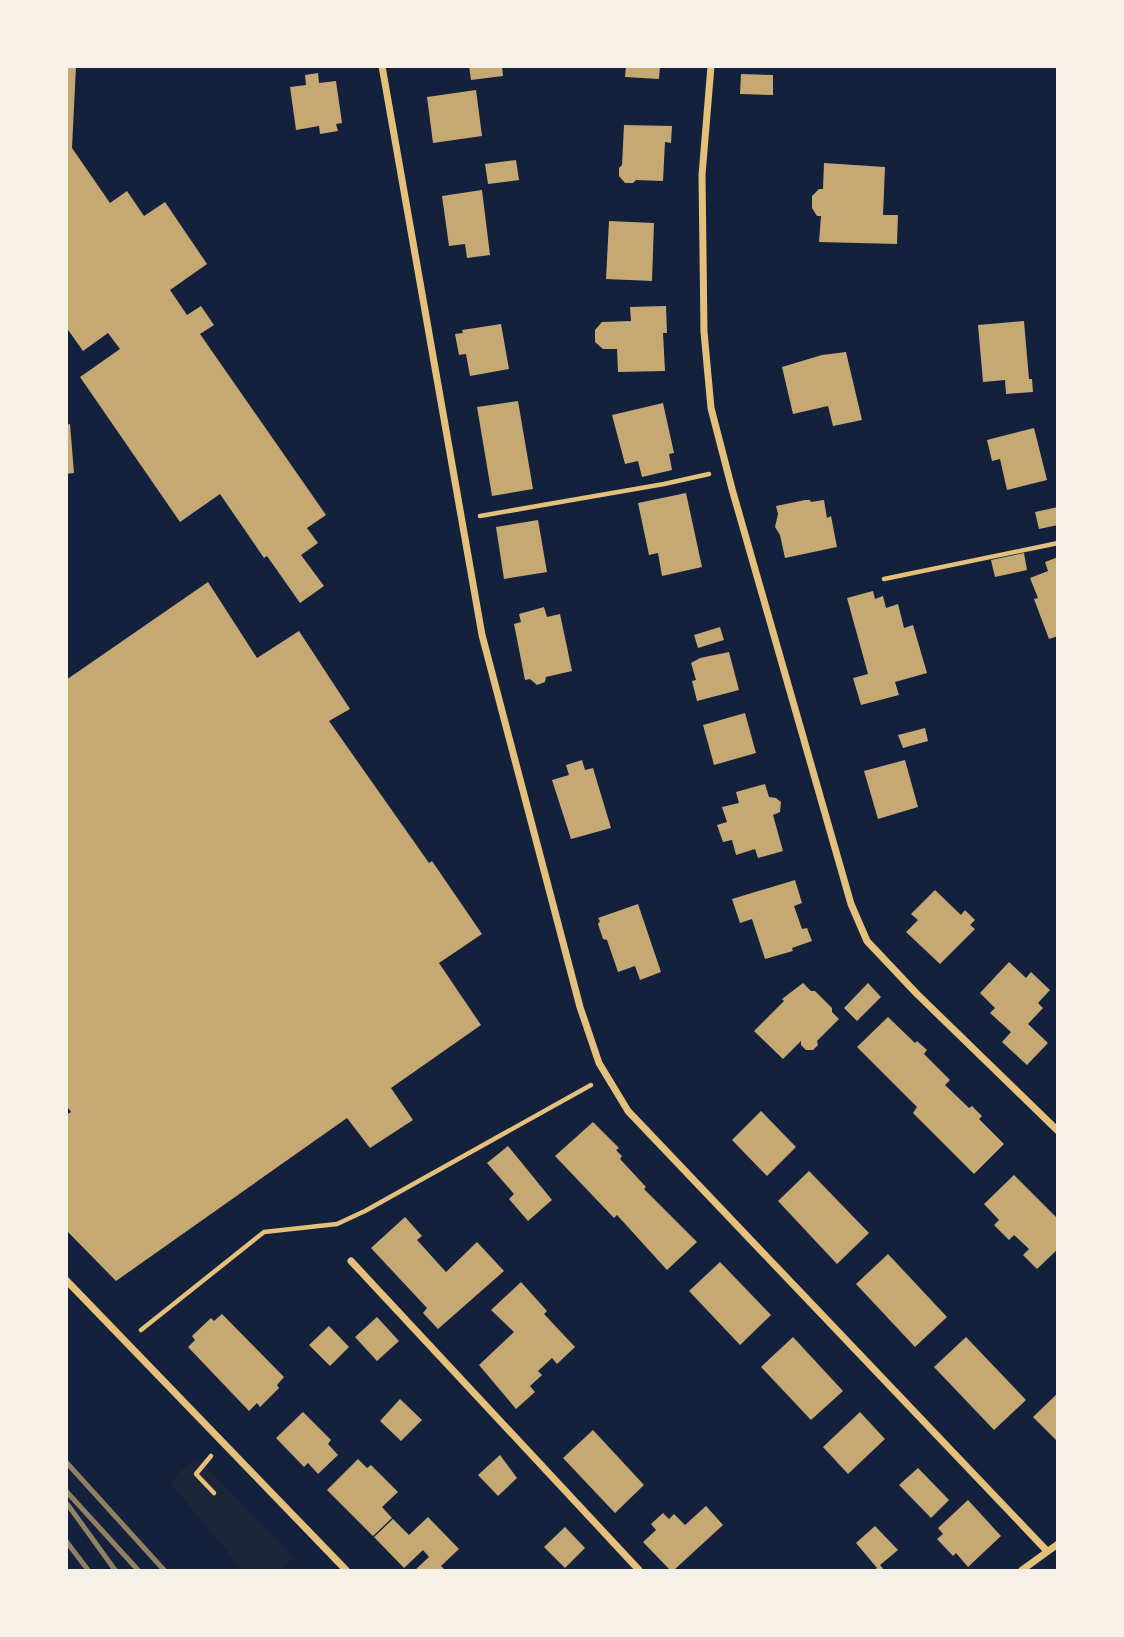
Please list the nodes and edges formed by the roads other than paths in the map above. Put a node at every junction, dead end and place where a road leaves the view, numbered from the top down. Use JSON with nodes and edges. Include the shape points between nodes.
{"nodes":[{"id":1,"x":382,"y":66,"type":"edge"},
{"id":2,"x":711,"y":66,"type":"edge"},
{"id":3,"x":1058,"y":1131,"type":"edge"},
{"id":4,"x":351,"y":1261,"type":"dead end"},
{"id":5,"x":66,"y":1280,"type":"edge"},
{"id":6,"x":1058,"y":1544,"type":"edge"},
{"id":7,"x":1047,"y":1550,"type":"junction"},
{"id":8,"x":346,"y":1570,"type":"edge"},
{"id":9,"x":639,"y":1570,"type":"edge"},
{"id":10,"x":1022,"y":1570,"type":"edge"}],
"edges":[{"from":1,"to":7,"type":"street","via":[[482,635],[580,1007],[599,1063],[628,1111]]},
{"from":2,"to":3,"type":"street","via":[[702,175],[704,332],[711,408],[850,904],[867,941]]},
{"from":4,"to":9,"type":"street"},
{"from":5,"to":8,"type":"street"},
{"from":6,"to":7,"type":"street"},
{"from":7,"to":10,"type":"street"}]}
